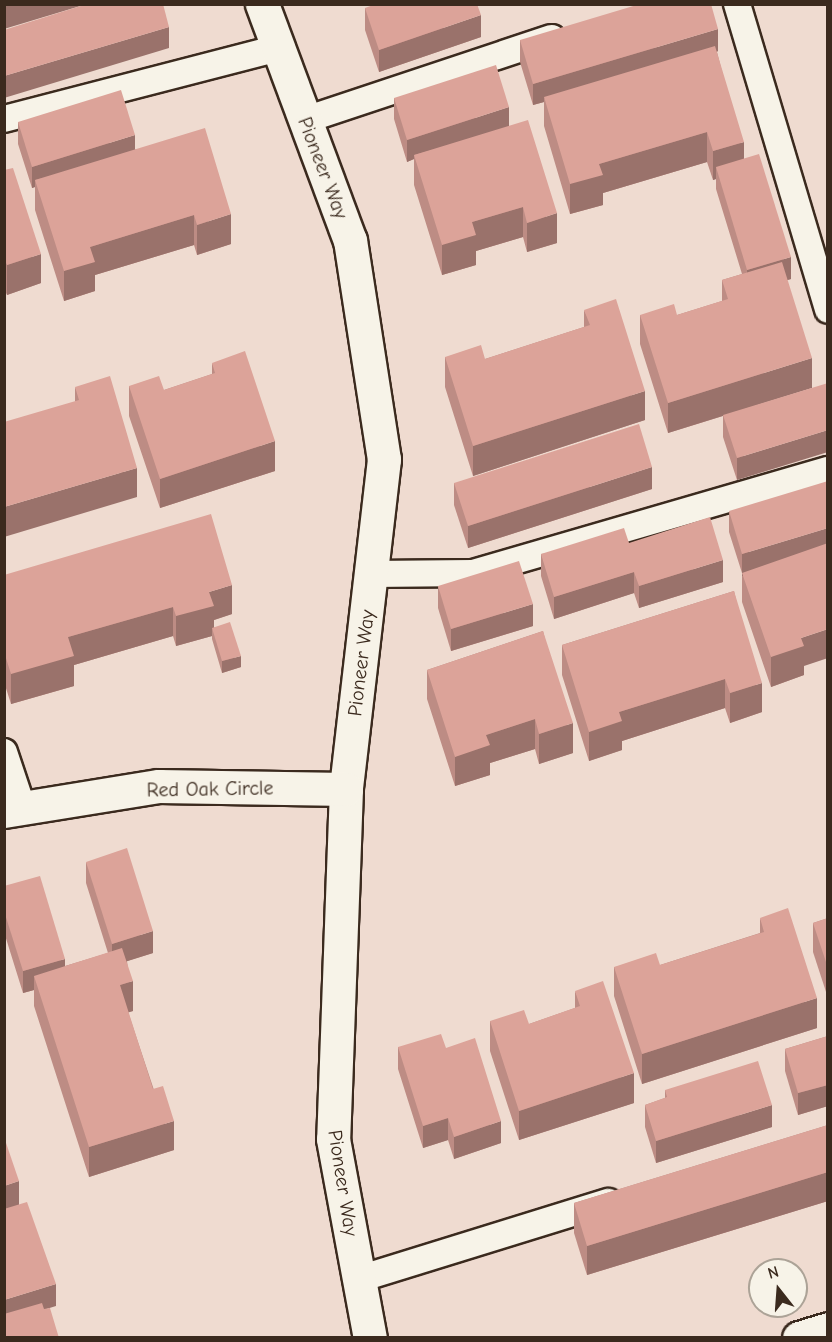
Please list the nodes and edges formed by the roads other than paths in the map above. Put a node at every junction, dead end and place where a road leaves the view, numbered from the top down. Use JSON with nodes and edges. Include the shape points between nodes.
{"nodes":[{"id":1,"x":262,"y":4,"type":"edge"},
{"id":2,"x":737,"y":4,"type":"edge"},
{"id":3,"x":576,"y":30,"type":"edge"},
{"id":4,"x":278,"y":48,"type":"junction"},
{"id":5,"x":4,"y":119,"type":"edge"},
{"id":6,"x":305,"y":120,"type":"junction"},
{"id":7,"x":828,"y":310,"type":"edge"},
{"id":8,"x":828,"y":470,"type":"edge"},
{"id":9,"x":371,"y":574,"type":"junction"},
{"id":10,"x":4,"y":752,"type":"edge"},
{"id":11,"x":346,"y":789,"type":"junction"},
{"id":12,"x":13,"y":809,"type":"edge"},
{"id":13,"x":633,"y":1194,"type":"edge"},
{"id":14,"x":359,"y":1279,"type":"junction"},
{"id":15,"x":828,"y":1329,"type":"edge"},
{"id":16,"x":370,"y":1338,"type":"edge"},
{"id":17,"x":799,"y":1338,"type":"edge"}],
"edges":[{"from":1,"to":4,"type":"street","name":"Pioneer Way"},
{"from":2,"to":7,"type":"lane"},
{"from":3,"to":6,"type":"lane"},
{"from":4,"to":5,"type":"lane"},
{"from":4,"to":6,"type":"street","name":"Pioneer Way"},
{"from":6,"to":9,"type":"street","name":"Pioneer Way","via":[[350,240],[384,459]]},
{"from":8,"to":9,"type":"lane","via":[[473,573]]},
{"from":9,"to":11,"type":"street","name":"Pioneer Way"},
{"from":10,"to":12,"type":"lane"},
{"from":11,"to":12,"type":"street","name":"Red Oak Circle","via":[[159,786]]},
{"from":11,"to":14,"type":"street","name":"Pioneer Way","via":[[333,1139]]},
{"from":13,"to":14,"type":"lane"},
{"from":14,"to":16,"type":"street","name":"Pioneer Way"},
{"from":15,"to":17,"type":"street"}]}
